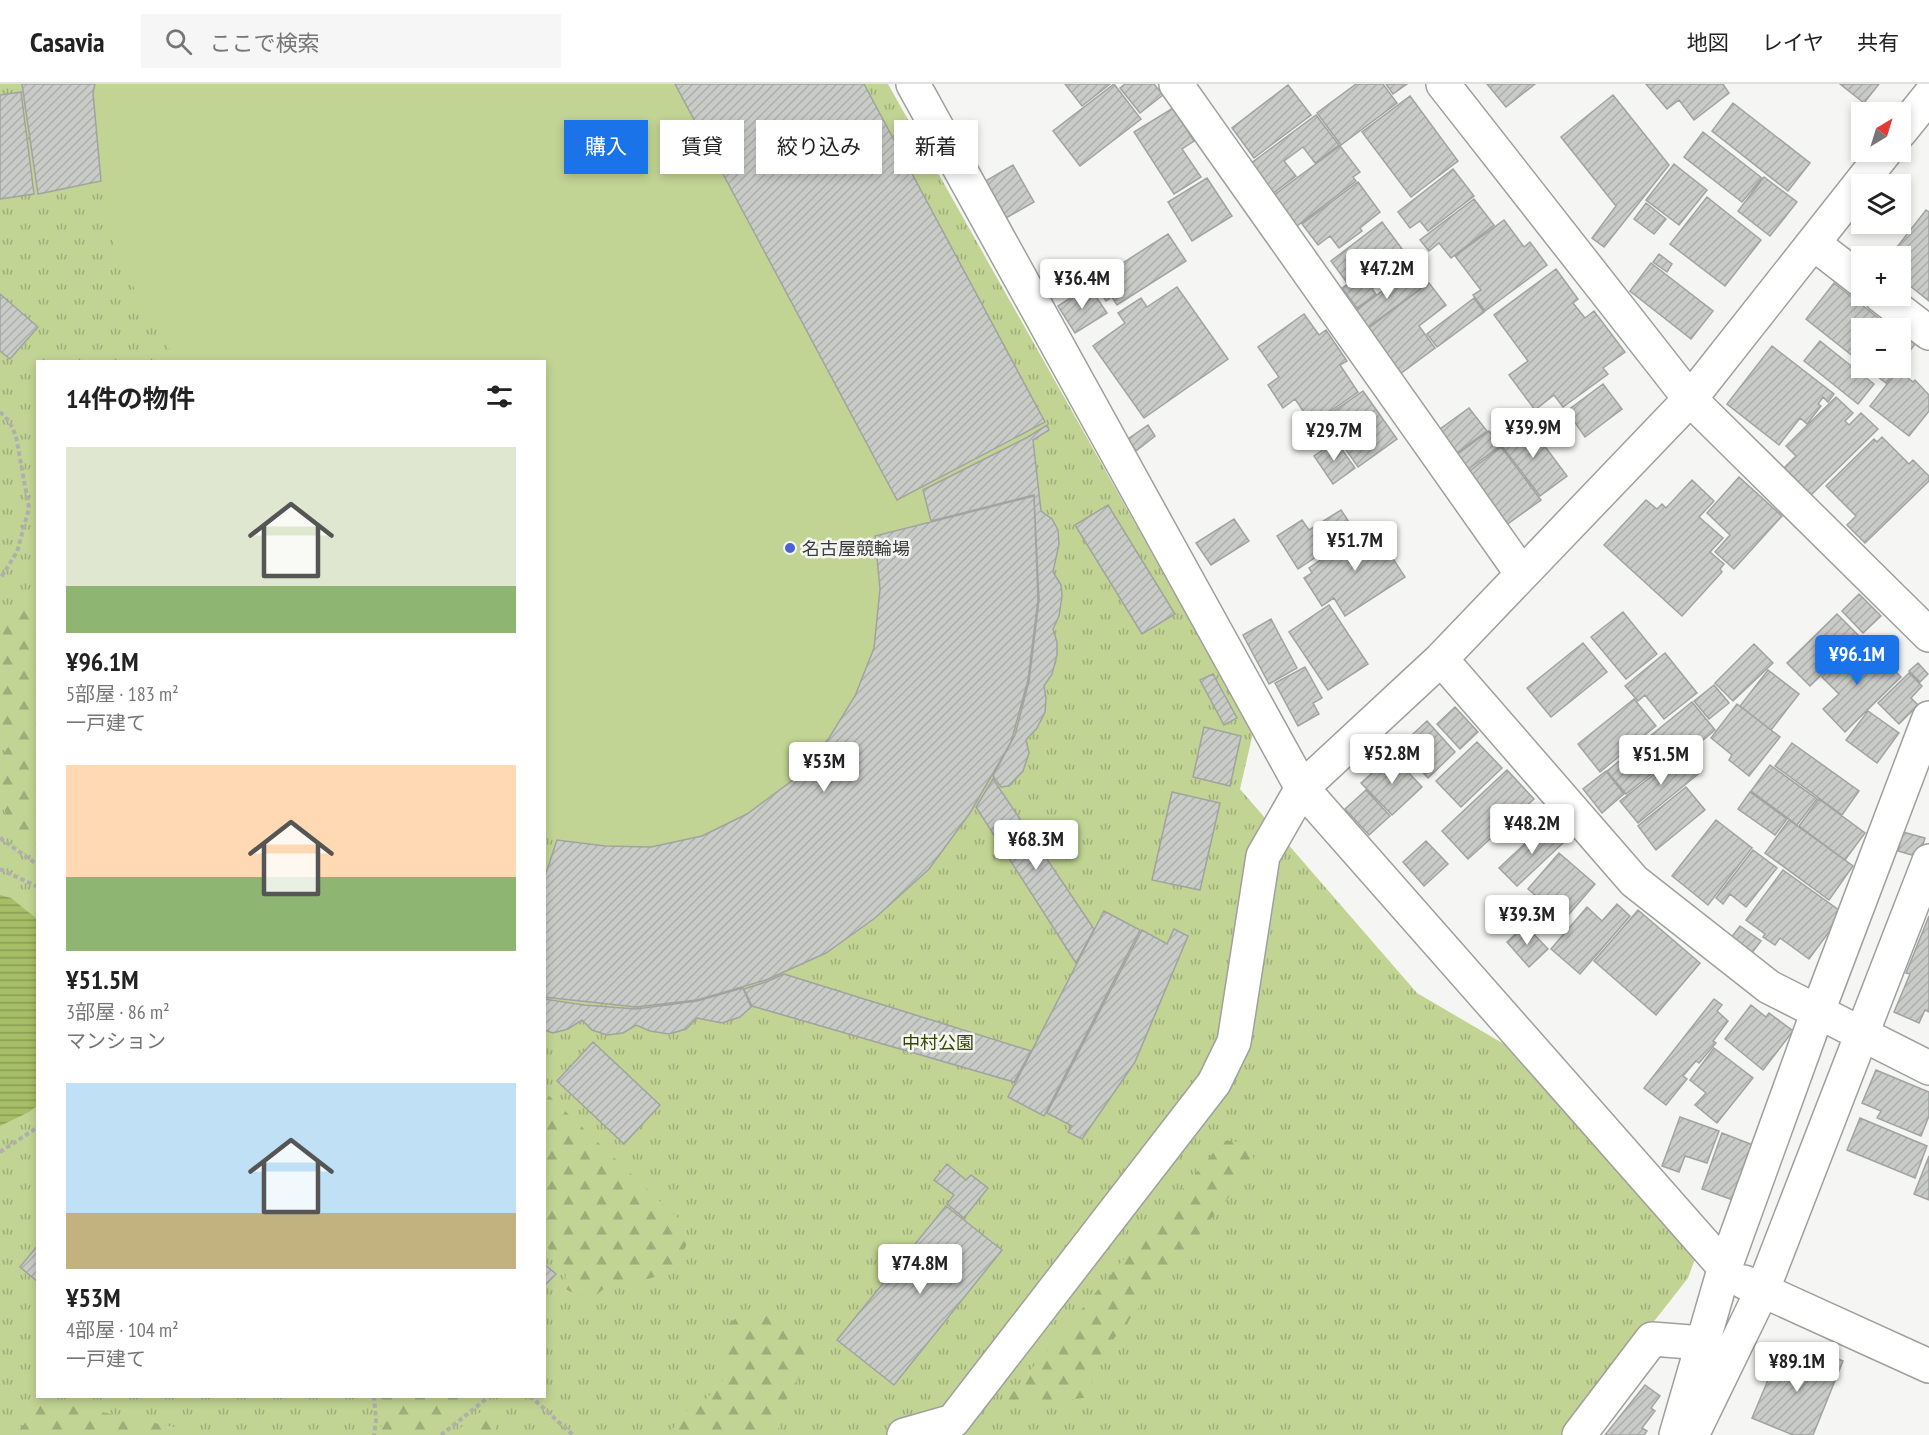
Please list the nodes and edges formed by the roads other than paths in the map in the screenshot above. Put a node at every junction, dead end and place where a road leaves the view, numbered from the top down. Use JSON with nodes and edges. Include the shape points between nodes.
{"nodes":[{"id":1,"x":913,"y":84,"type":"edge"},
{"id":2,"x":1176,"y":84,"type":"edge"},
{"id":3,"x":1443,"y":84,"type":"edge"},
{"id":4,"x":1929,"y":96,"type":"edge"},
{"id":5,"x":1911,"y":118,"type":"edge"},
{"id":6,"x":1877,"y":162,"type":"edge"},
{"id":7,"x":1813,"y":243,"type":"junction"},
{"id":8,"x":1851,"y":272,"type":"edge"},
{"id":9,"x":1894,"y":306,"type":"edge"},
{"id":10,"x":1929,"y":333,"type":"edge"},
{"id":11,"x":1690,"y":399,"type":"junction"},
{"id":12,"x":1522,"y":574,"type":"junction"},
{"id":13,"x":1929,"y":635,"type":"edge"},
{"id":14,"x":1441,"y":659,"type":"junction"},
{"id":15,"x":1929,"y":718,"type":"edge"},
{"id":16,"x":1302,"y":788,"type":"junction"},
{"id":17,"x":1929,"y":861,"type":"edge"},
{"id":18,"x":1818,"y":1011,"type":"junction"},
{"id":19,"x":1861,"y":1034,"type":"junction"},
{"id":20,"x":1929,"y":1068,"type":"edge"},
{"id":21,"x":1724,"y":1270,"type":"junction"},
{"id":22,"x":1763,"y":1289,"type":"junction"},
{"id":23,"x":1703,"y":1343,"type":"junction"},
{"id":24,"x":1929,"y":1366,"type":"edge"},
{"id":25,"x":903,"y":1435,"type":"edge"},
{"id":26,"x":1579,"y":1435,"type":"edge"},
{"id":27,"x":1676,"y":1435,"type":"edge"},
{"id":28,"x":1692,"y":1435,"type":"edge"}],
"edges":[{"from":1,"to":16,"type":"street"},
{"from":2,"to":12,"type":"street"},
{"from":3,"to":11,"type":"street"},
{"from":4,"to":5,"type":"street"},
{"from":6,"to":7,"type":"street"},
{"from":7,"to":8,"type":"street"},
{"from":7,"to":11,"type":"street"},
{"from":9,"to":10,"type":"street"},
{"from":11,"to":12,"type":"street"},
{"from":11,"to":13,"type":"street"},
{"from":12,"to":14,"type":"street"},
{"from":14,"to":16,"type":"street"},
{"from":14,"to":18,"type":"street","via":[[1634,881],[1769,987]]},
{"from":15,"to":18,"type":"street"},
{"from":16,"to":21,"type":"street"},
{"from":16,"to":25,"type":"street","via":[[1263,856],[1234,1042],[1214,1083],[953,1420]]},
{"from":17,"to":19,"type":"street"},
{"from":18,"to":19,"type":"street"},
{"from":18,"to":21,"type":"street"},
{"from":19,"to":20,"type":"street"},
{"from":19,"to":22,"type":"street"},
{"from":21,"to":22,"type":"street"},
{"from":21,"to":23,"type":"street"},
{"from":22,"to":24,"type":"street"},
{"from":22,"to":28,"type":"street"},
{"from":23,"to":26,"type":"street","via":[[1652,1340]]},
{"from":23,"to":27,"type":"street"}]}
